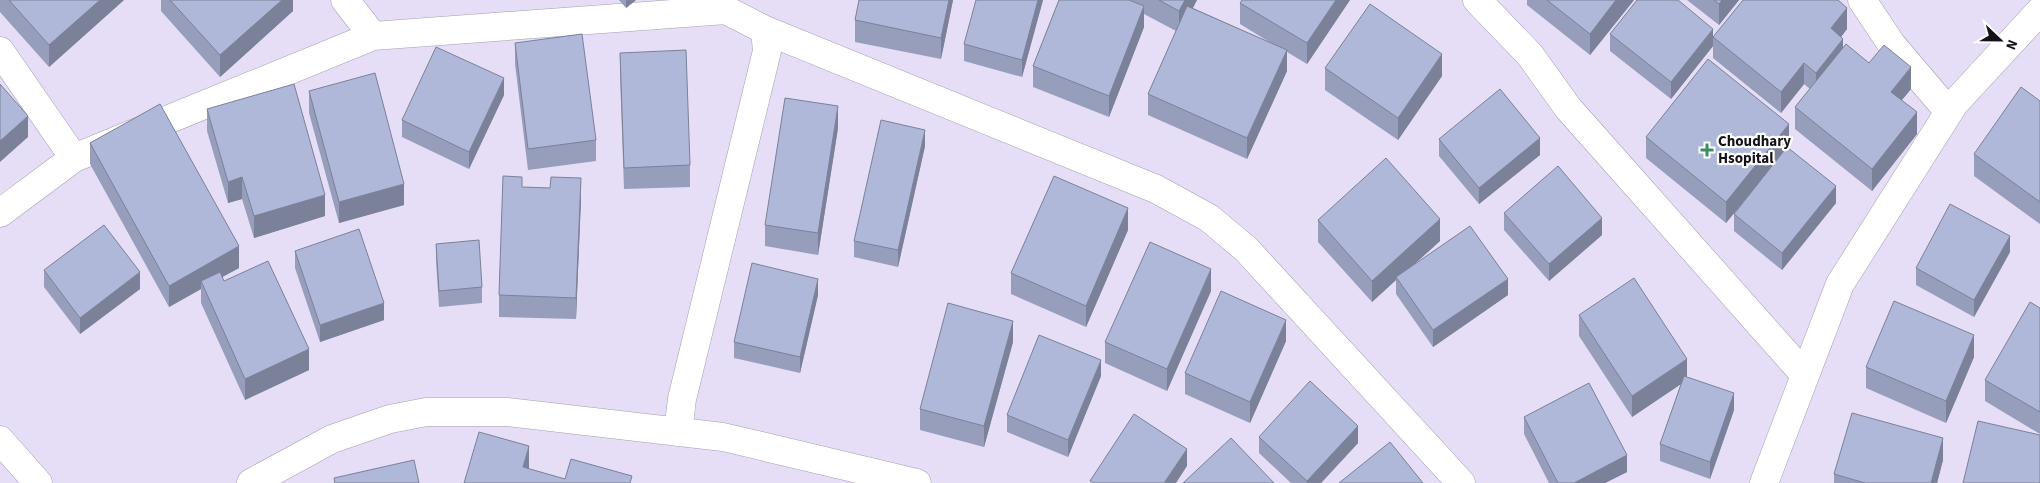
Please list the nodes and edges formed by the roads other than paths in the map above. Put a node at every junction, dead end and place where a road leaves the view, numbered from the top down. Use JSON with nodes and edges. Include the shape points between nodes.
{"nodes":[{"id":1,"x":345,"y":0,"type":"edge"},
{"id":2,"x":1477,"y":0,"type":"edge"},
{"id":3,"x":1862,"y":0,"type":"edge"},
{"id":4,"x":721,"y":5,"type":"edge"},
{"id":5,"x":2040,"y":11,"type":"edge"},
{"id":6,"x":765,"y":30,"type":"junction"},
{"id":7,"x":373,"y":36,"type":"junction"},
{"id":8,"x":0,"y":51,"type":"edge"},
{"id":9,"x":1949,"y":112,"type":"junction"},
{"id":10,"x":74,"y":158,"type":"junction"},
{"id":11,"x":0,"y":213,"type":"edge"},
{"id":12,"x":1805,"y":375,"type":"junction"},
{"id":13,"x":678,"y":432,"type":"junction"},
{"id":14,"x":0,"y":440,"type":"edge"},
{"id":15,"x":38,"y":483,"type":"edge"},
{"id":16,"x":250,"y":483,"type":"edge"},
{"id":17,"x":918,"y":483,"type":"edge"},
{"id":18,"x":1461,"y":483,"type":"edge"},
{"id":19,"x":1764,"y":483,"type":"edge"}],
"edges":[{"from":1,"to":7,"type":"street"},
{"from":2,"to":12,"type":"street","via":[[1530,55],[1568,108]]},
{"from":3,"to":9,"type":"street","via":[[1892,45]]},
{"from":4,"to":6,"type":"street"},
{"from":4,"to":7,"type":"street"},
{"from":5,"to":9,"type":"street"},
{"from":6,"to":13,"type":"street","via":[[767,51],[682,399]]},
{"from":6,"to":18,"type":"street","via":[[1156,189],[1209,218],[1246,248]]},
{"from":7,"to":10,"type":"street"},
{"from":8,"to":10,"type":"street"},
{"from":9,"to":12,"type":"street","via":[[1840,284]]},
{"from":10,"to":11,"type":"street"},
{"from":12,"to":19,"type":"street"},
{"from":13,"to":16,"type":"street","via":[[507,412],[426,412],[390,419],[332,439]]},
{"from":13,"to":17,"type":"street","via":[[723,437]]},
{"from":14,"to":15,"type":"street"}]}
